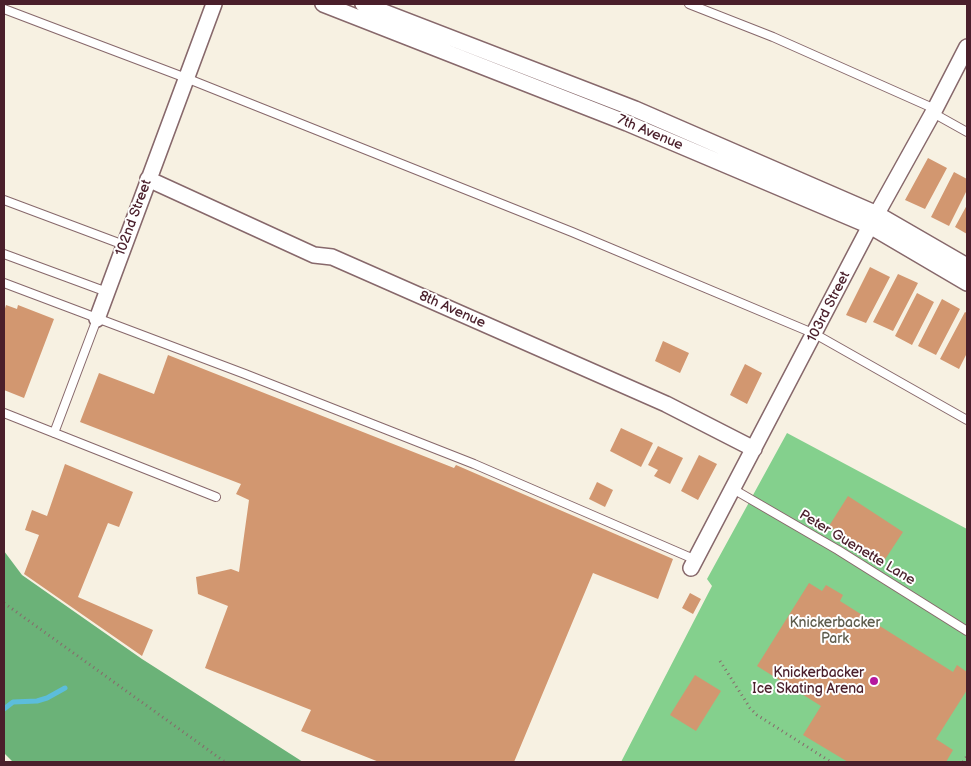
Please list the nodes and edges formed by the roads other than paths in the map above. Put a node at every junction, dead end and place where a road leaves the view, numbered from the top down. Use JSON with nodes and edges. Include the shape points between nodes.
{"nodes":[{"id":1,"x":214,"y":4,"type":"edge"},
{"id":2,"x":323,"y":4,"type":"edge"},
{"id":3,"x":363,"y":4,"type":"edge"},
{"id":4,"x":689,"y":4,"type":"edge"},
{"id":5,"x":4,"y":9,"type":"edge"},
{"id":6,"x":404,"y":27,"type":"junction"},
{"id":7,"x":967,"y":47,"type":"edge"},
{"id":8,"x":186,"y":78,"type":"junction"},
{"id":9,"x":934,"y":111,"type":"junction"},
{"id":10,"x":643,"y":113,"type":"junction"},
{"id":11,"x":637,"y":128,"type":"junction"},
{"id":12,"x":967,"y":132,"type":"edge"},
{"id":13,"x":148,"y":179,"type":"junction"},
{"id":14,"x":4,"y":200,"type":"edge"},
{"id":15,"x":874,"y":220,"type":"junction"},
{"id":16,"x":124,"y":245,"type":"junction"},
{"id":17,"x":4,"y":254,"type":"edge"},
{"id":18,"x":967,"y":266,"type":"edge"},
{"id":19,"x":4,"y":283,"type":"edge"},
{"id":20,"x":967,"y":283,"type":"edge"},
{"id":21,"x":106,"y":292,"type":"junction"},
{"id":22,"x":97,"y":318,"type":"junction"},
{"id":23,"x":815,"y":334,"type":"junction"},
{"id":24,"x":4,"y":413,"type":"edge"},
{"id":25,"x":967,"y":420,"type":"edge"},
{"id":26,"x":54,"y":433,"type":"junction"},
{"id":27,"x":754,"y":449,"type":"junction"},
{"id":28,"x":733,"y":489,"type":"junction"},
{"id":29,"x":216,"y":497,"type":"dead end"},
{"id":30,"x":694,"y":564,"type":"joint"},
{"id":31,"x":967,"y":631,"type":"edge"}],
"edges":[{"from":1,"to":8,"type":"street","name":"102nd Street"},
{"from":2,"to":6,"type":"street","name":"7th Avenue"},
{"from":3,"to":6,"type":"street","name":"7th Avenue"},
{"from":4,"to":9,"type":"lane","via":[[773,37]]},
{"from":5,"to":8,"type":"lane"},
{"from":6,"to":10,"type":"street","name":"7th Avenue"},
{"from":6,"to":11,"type":"street","name":"7th Avenue"},
{"from":7,"to":9,"type":"street","name":"103rd Street"},
{"from":8,"to":13,"type":"street","name":"102nd Street"},
{"from":8,"to":23,"type":"lane","via":[[562,228]]},
{"from":9,"to":12,"type":"lane"},
{"from":9,"to":15,"type":"street","name":"103rd Street"},
{"from":10,"to":11,"type":"lane"},
{"from":10,"to":15,"type":"street","name":"7th Avenue"},
{"from":11,"to":15,"type":"street","name":"7th Avenue"},
{"from":13,"to":16,"type":"street","name":"102nd Street"},
{"from":13,"to":27,"type":"street","name":"8th Avenue","via":[[314,255],[332,258],[666,404]]},
{"from":14,"to":16,"type":"lane"},
{"from":15,"to":18,"type":"street","name":"7th Avenue"},
{"from":15,"to":20,"type":"street","name":"7th Avenue"},
{"from":15,"to":23,"type":"street","name":"103rd Street"},
{"from":16,"to":21,"type":"street","name":"102nd Street"},
{"from":17,"to":21,"type":"lane"},
{"from":19,"to":22,"type":"lane"},
{"from":21,"to":22,"type":"street","name":"102nd Street"},
{"from":22,"to":26,"type":"lane","name":"102nd Street"},
{"from":22,"to":30,"type":"lane","via":[[474,464]]},
{"from":23,"to":25,"type":"lane"},
{"from":23,"to":27,"type":"street","name":"103rd Street"},
{"from":24,"to":26,"type":"lane"},
{"from":26,"to":29,"type":"lane"},
{"from":27,"to":28,"type":"street","name":"103rd Street"},
{"from":28,"to":30,"type":"street","name":"103rd Street"},
{"from":28,"to":31,"type":"lane","name":"Peter Guenette Lane"}]}
